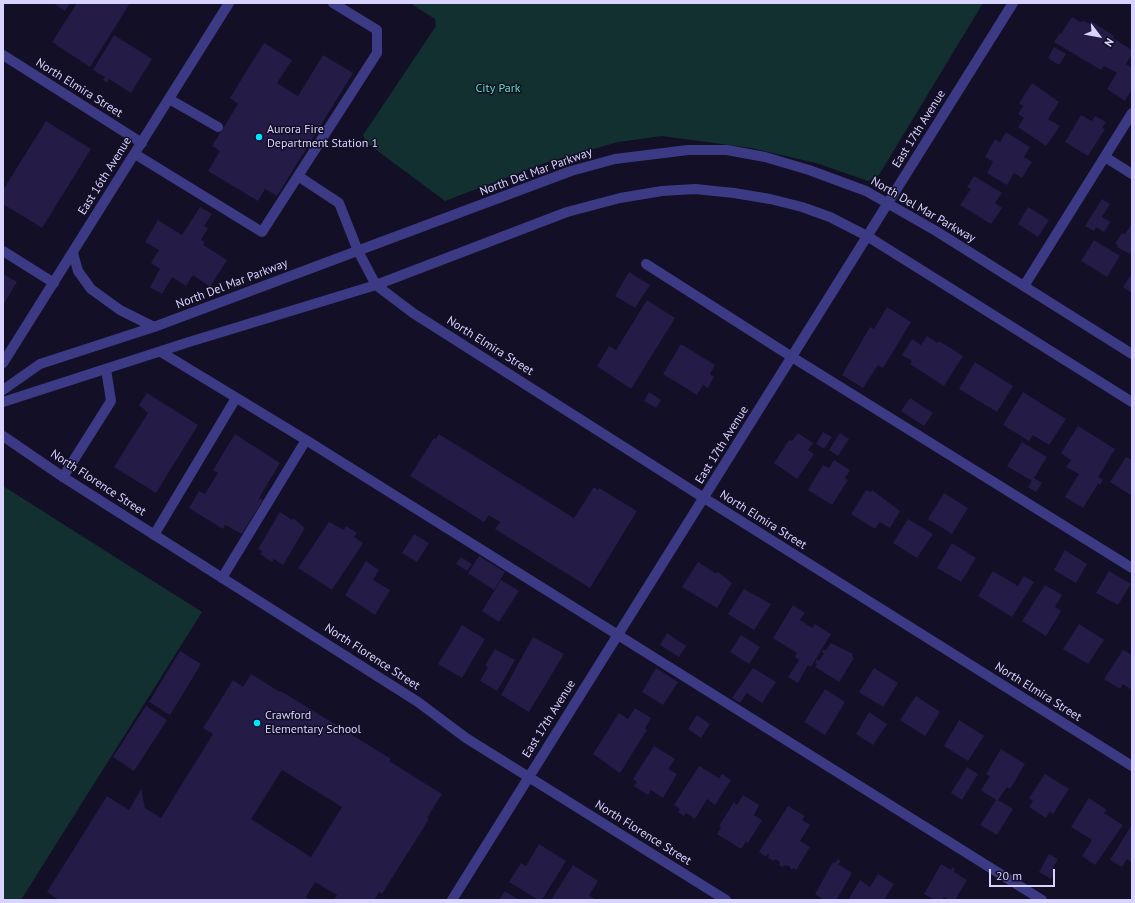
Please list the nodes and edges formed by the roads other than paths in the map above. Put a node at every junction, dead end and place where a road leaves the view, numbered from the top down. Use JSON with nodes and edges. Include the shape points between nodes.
{"nodes":[{"id":1,"x":229,"y":3,"type":"edge"},
{"id":2,"x":334,"y":3,"type":"edge"},
{"id":3,"x":1013,"y":3,"type":"edge"},
{"id":4,"x":3,"y":56,"type":"edge"},
{"id":5,"x":169,"y":99,"type":"junction"},
{"id":6,"x":1132,"y":113,"type":"edge"},
{"id":7,"x":218,"y":127,"type":"dead end"},
{"id":8,"x":142,"y":143,"type":"junction"},
{"id":9,"x":135,"y":154,"type":"junction"},
{"id":10,"x":1105,"y":157,"type":"junction"},
{"id":11,"x":1132,"y":174,"type":"edge"},
{"id":12,"x":298,"y":176,"type":"junction"},
{"id":13,"x":888,"y":203,"type":"junction"},
{"id":14,"x":867,"y":236,"type":"junction"},
{"id":15,"x":3,"y":251,"type":"edge"},
{"id":16,"x":358,"y":251,"type":"junction"},
{"id":17,"x":73,"y":254,"type":"junction"},
{"id":18,"x":646,"y":264,"type":"dead end"},
{"id":19,"x":54,"y":283,"type":"junction"},
{"id":20,"x":376,"y":285,"type":"junction"},
{"id":21,"x":1024,"y":286,"type":"junction"},
{"id":22,"x":154,"y":327,"type":"junction"},
{"id":23,"x":161,"y":352,"type":"junction"},
{"id":24,"x":1132,"y":354,"type":"edge"},
{"id":25,"x":792,"y":357,"type":"junction"},
{"id":26,"x":3,"y":363,"type":"edge"},
{"id":27,"x":106,"y":369,"type":"junction"},
{"id":28,"x":3,"y":390,"type":"edge"},
{"id":29,"x":236,"y":398,"type":"junction"},
{"id":30,"x":3,"y":402,"type":"edge"},
{"id":31,"x":1132,"y":402,"type":"edge"},
{"id":32,"x":3,"y":436,"type":"edge"},
{"id":33,"x":306,"y":440,"type":"junction"},
{"id":34,"x":63,"y":477,"type":"junction"},
{"id":35,"x":704,"y":498,"type":"junction"},
{"id":36,"x":154,"y":535,"type":"junction"},
{"id":37,"x":1132,"y":568,"type":"edge"},
{"id":38,"x":222,"y":578,"type":"junction"},
{"id":39,"x":617,"y":634,"type":"junction"},
{"id":40,"x":1132,"y":766,"type":"edge"},
{"id":41,"x":528,"y":776,"type":"junction"},
{"id":42,"x":452,"y":900,"type":"edge"},
{"id":43,"x":726,"y":900,"type":"edge"},
{"id":44,"x":1042,"y":900,"type":"edge"}],
"edges":[{"from":1,"to":5,"type":"street","name":"East 16th Avenue"},
{"from":2,"to":12,"type":"street","via":[[377,30],[377,53]]},
{"from":3,"to":13,"type":"street","name":"East 17th Avenue"},
{"from":4,"to":8,"type":"street","name":"North Elmira Street"},
{"from":5,"to":7,"type":"street"},
{"from":5,"to":8,"type":"street","name":"East 16th Avenue"},
{"from":6,"to":10,"type":"street"},
{"from":8,"to":9,"type":"street","name":"East 16th Avenue"},
{"from":9,"to":12,"type":"street","via":[[262,232]]},
{"from":9,"to":17,"type":"street","name":"East 16th Avenue"},
{"from":10,"to":11,"type":"street"},
{"from":10,"to":21,"type":"street"},
{"from":12,"to":16,"type":"street","name":"North Elmira Street","via":[[339,204]]},
{"from":13,"to":14,"type":"street","name":"East 17th Avenue"},
{"from":13,"to":16,"type":"street","name":"North Del Mar Parkway","via":[[866,191],[816,172],[765,157],[726,150],[688,150],[615,159],[571,171]]},
{"from":13,"to":21,"type":"street","name":"North Del Mar Parkway"},
{"from":14,"to":20,"type":"street","via":[[830,217],[770,199],[695,189],[662,191],[620,198],[567,212]]},
{"from":14,"to":25,"type":"street","name":"East 17th Avenue"},
{"from":14,"to":31,"type":"street"},
{"from":15,"to":19,"type":"street"},
{"from":16,"to":20,"type":"street","name":"North Elmira Street"},
{"from":16,"to":22,"type":"street","name":"North Del Mar Parkway"},
{"from":17,"to":19,"type":"street","name":"East 16th Avenue"},
{"from":17,"to":22,"type":"street","via":[[78,271],[91,289],[120,310]]},
{"from":18,"to":25,"type":"street"},
{"from":19,"to":26,"type":"street","name":"East 16th Avenue"},
{"from":20,"to":23,"type":"street"},
{"from":20,"to":35,"type":"street","name":"North Elmira Street","via":[[413,313]]},
{"from":21,"to":24,"type":"street","name":"North Del Mar Parkway"},
{"from":22,"to":28,"type":"street","name":"North Del Mar Parkway","via":[[40,364]]},
{"from":23,"to":27,"type":"street"},
{"from":23,"to":29,"type":"street"},
{"from":25,"to":35,"type":"street","name":"East 17th Avenue"},
{"from":25,"to":37,"type":"street"},
{"from":27,"to":30,"type":"street"},
{"from":27,"to":34,"type":"street","via":[[111,400]]},
{"from":29,"to":33,"type":"street"},
{"from":29,"to":36,"type":"street"},
{"from":32,"to":34,"type":"street","name":"North Florence Street"},
{"from":33,"to":38,"type":"street"},
{"from":33,"to":39,"type":"street"},
{"from":34,"to":36,"type":"street","name":"North Florence Street"},
{"from":35,"to":39,"type":"street","name":"East 17th Avenue"},
{"from":35,"to":40,"type":"street","name":"North Elmira Street"},
{"from":36,"to":38,"type":"street","name":"North Florence Street"},
{"from":38,"to":41,"type":"street","name":"North Florence Street","via":[[418,702],[466,738]]},
{"from":39,"to":41,"type":"street","name":"East 17th Avenue"},
{"from":39,"to":44,"type":"street"},
{"from":41,"to":42,"type":"street","name":"East 17th Avenue"},
{"from":41,"to":43,"type":"street","name":"North Florence Street"}]}
